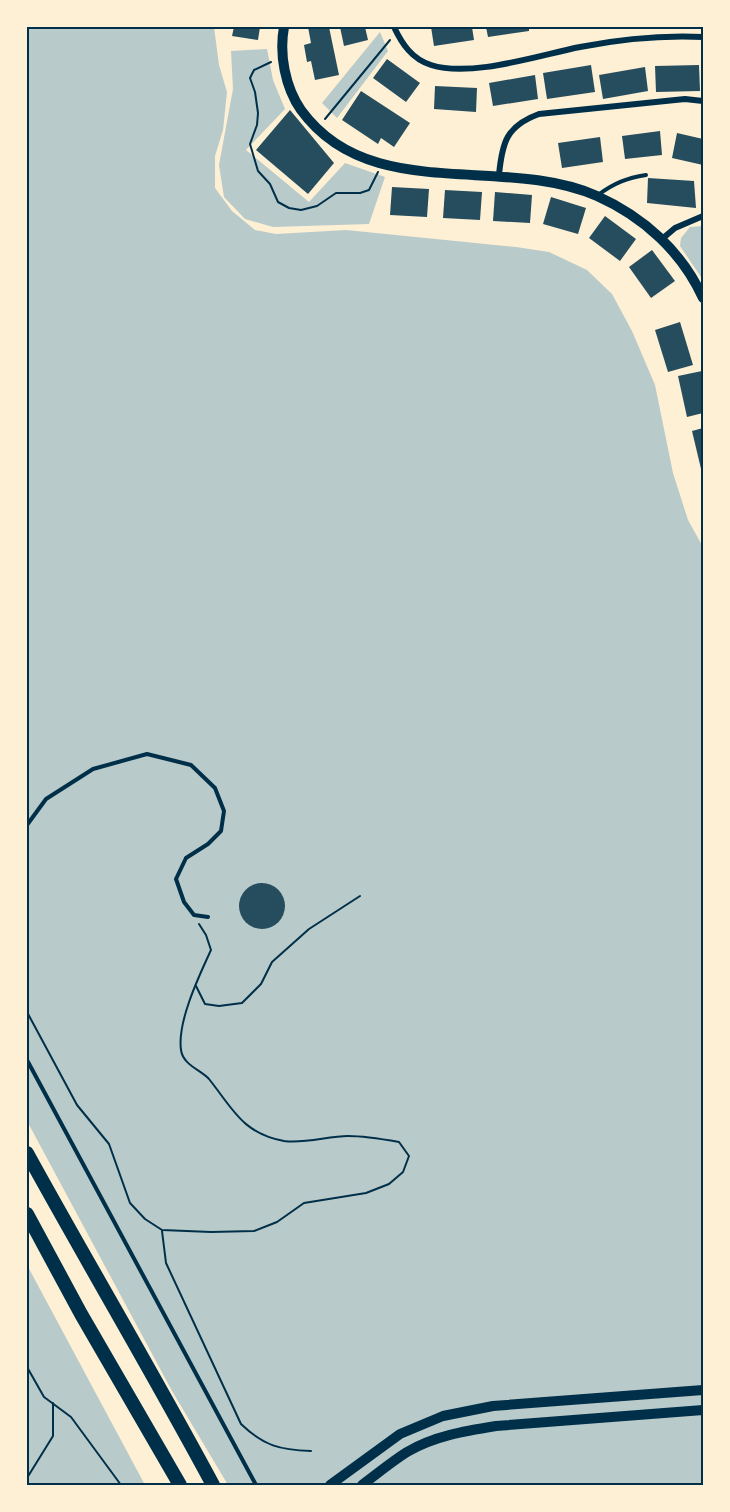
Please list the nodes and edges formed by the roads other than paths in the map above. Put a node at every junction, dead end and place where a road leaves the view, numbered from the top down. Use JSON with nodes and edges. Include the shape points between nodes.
{"nodes":[{"id":1,"x":284,"y":27,"type":"edge"},
{"id":2,"x":395,"y":30,"type":"edge"},
{"id":3,"x":703,"y":37,"type":"edge"},
{"id":4,"x":703,"y":101,"type":"edge"},
{"id":5,"x":646,"y":175,"type":"dead end"},
{"id":6,"x":499,"y":176,"type":"junction"},
{"id":7,"x":597,"y":196,"type":"junction"},
{"id":8,"x":703,"y":216,"type":"edge"},
{"id":9,"x":662,"y":239,"type":"junction"},
{"id":10,"x":703,"y":298,"type":"edge"},
{"id":11,"x":27,"y":825,"type":"edge"},
{"id":12,"x":208,"y":917,"type":"dead end"},
{"id":13,"x":27,"y":1060,"type":"edge"},
{"id":14,"x":27,"y":1153,"type":"edge"},
{"id":15,"x":27,"y":1214,"type":"edge"},
{"id":16,"x":703,"y":1390,"type":"edge"},
{"id":17,"x":703,"y":1410,"type":"edge"},
{"id":18,"x":180,"y":1485,"type":"edge"},
{"id":19,"x":213,"y":1485,"type":"edge"},
{"id":20,"x":256,"y":1485,"type":"edge"},
{"id":21,"x":330,"y":1485,"type":"edge"},
{"id":22,"x":362,"y":1485,"type":"edge"}],
"edges":[{"from":1,"to":6,"type":"street","via":[[282,55],[287,82],[296,103],[330,141],[381,164],[426,172]]},
{"from":2,"to":3,"type":"street","via":[[417,59],[432,65],[468,68],[612,41]]},
{"from":4,"to":6,"type":"street","via":[[685,99],[539,114],[524,120],[506,139]]},
{"from":5,"to":7,"type":"lane","via":[[613,183]]},
{"from":6,"to":7,"type":"street","via":[[541,180]]},
{"from":7,"to":9,"type":"street","via":[[645,224]]},
{"from":8,"to":9,"type":"street","via":[[675,228]]},
{"from":9,"to":10,"type":"street","via":[[686,268]]},
{"from":11,"to":12,"type":"lane","via":[[46,799],[93,769],[147,754],[191,765],[215,788],[224,811],[220,831],[186,858],[176,879],[184,902],[194,915]]},
{"from":13,"to":20,"type":"lane"},
{"from":14,"to":19,"type":"highway"},
{"from":15,"to":18,"type":"highway"},
{"from":16,"to":21,"type":"street","via":[[493,1406],[443,1416],[399,1434]]},
{"from":17,"to":22,"type":"street","via":[[467,1431],[409,1451]]}]}
